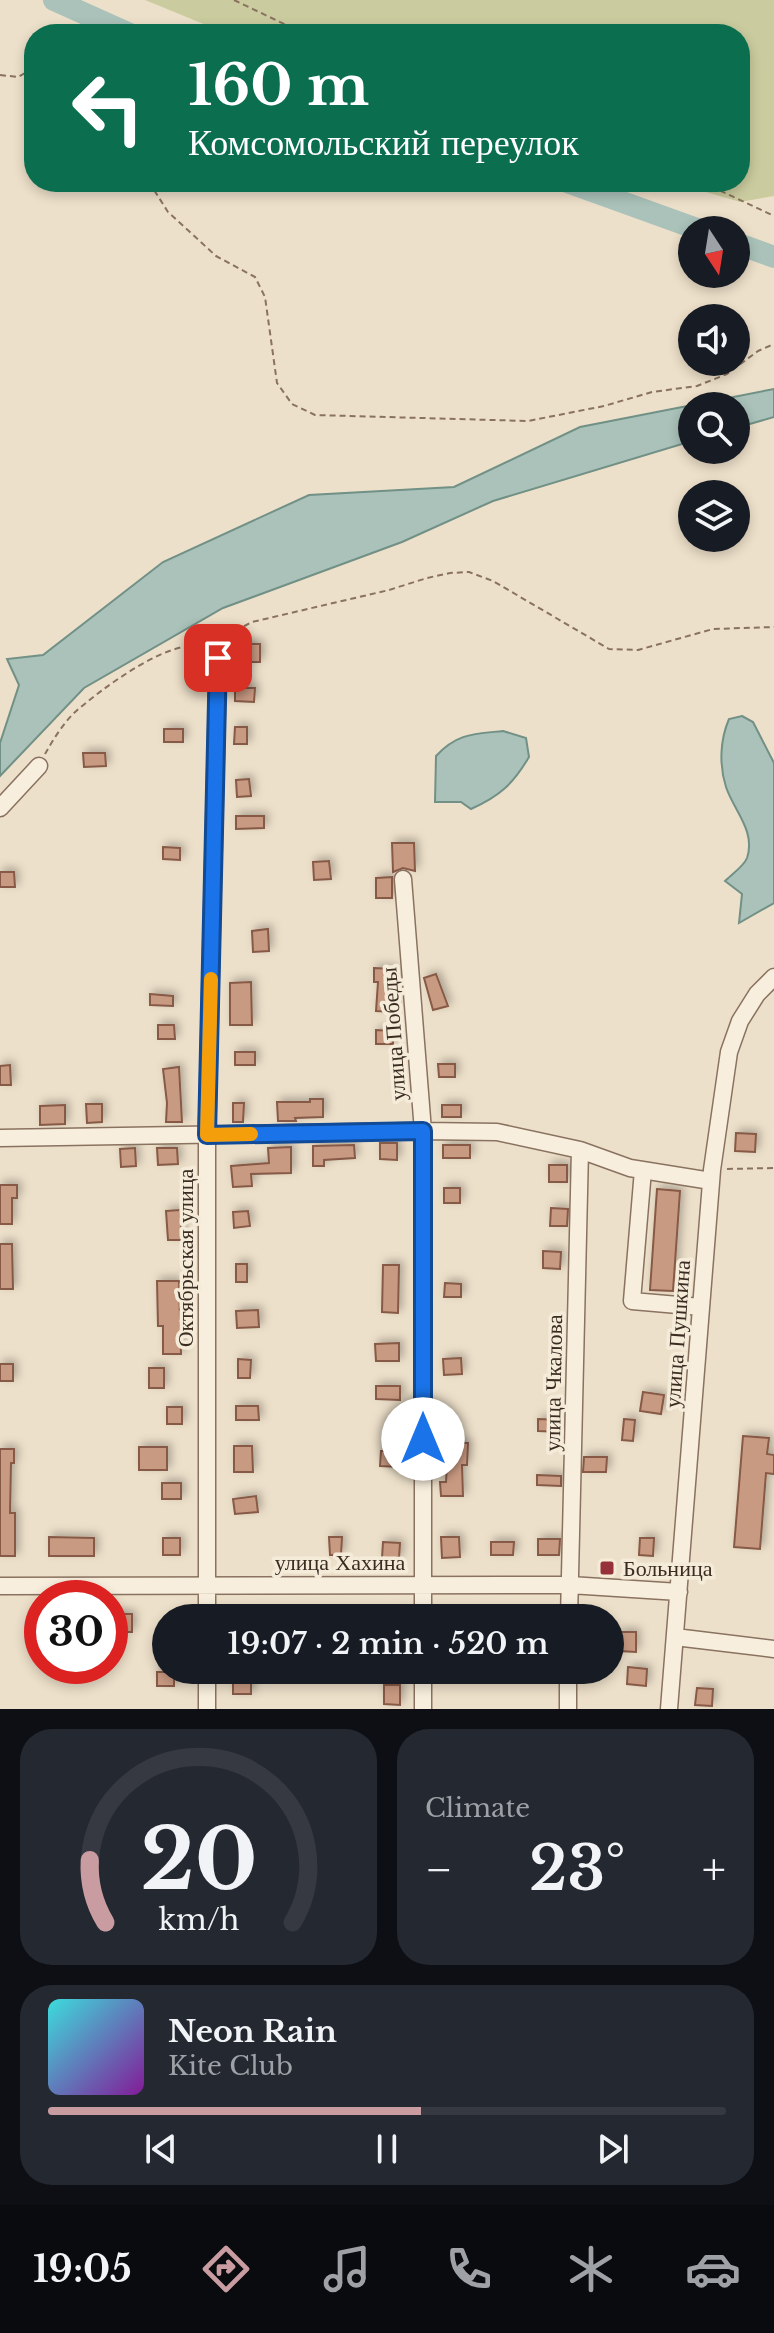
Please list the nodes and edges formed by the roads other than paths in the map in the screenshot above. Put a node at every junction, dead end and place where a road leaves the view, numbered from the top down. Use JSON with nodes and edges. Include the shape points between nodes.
{"nodes":[{"id":1,"x":218,"y":658,"type":"road end"},
{"id":2,"x":39,"y":766,"type":"road end"},
{"id":3,"x":0,"y":808,"type":"edge"},
{"id":4,"x":403,"y":879,"type":"dead end"},
{"id":5,"x":774,"y":977,"type":"edge"},
{"id":6,"x":423,"y":1131,"type":"junction"},
{"id":7,"x":207,"y":1135,"type":"junction"},
{"id":8,"x":0,"y":1138,"type":"edge"},
{"id":9,"x":580,"y":1150,"type":"junction"},
{"id":10,"x":643,"y":1170,"type":"junction"},
{"id":11,"x":711,"y":1176,"type":"junction"},
{"id":12,"x":701,"y":1307,"type":"junction"},
{"id":13,"x":207,"y":1584,"type":"junction"},
{"id":14,"x":423,"y":1584,"type":"junction"},
{"id":15,"x":570,"y":1585,"type":"junction"},
{"id":16,"x":0,"y":1586,"type":"edge"},
{"id":17,"x":679,"y":1592,"type":"junction"},
{"id":18,"x":207,"y":1604,"type":"edge"},
{"id":19,"x":423,"y":1604,"type":"edge"},
{"id":20,"x":569,"y":1604,"type":"edge"},
{"id":21,"x":675,"y":1637,"type":"junction"},
{"id":22,"x":774,"y":1649,"type":"edge"},
{"id":23,"x":207,"y":1684,"type":"edge"},
{"id":24,"x":423,"y":1684,"type":"edge"},
{"id":25,"x":568,"y":1684,"type":"edge"},
{"id":26,"x":207,"y":1709,"type":"edge"},
{"id":27,"x":423,"y":1709,"type":"edge"},
{"id":28,"x":568,"y":1709,"type":"edge"},
{"id":29,"x":669,"y":1709,"type":"edge"}],
"edges":[{"from":1,"to":7,"type":"street","name":"Октябрьская улица"},
{"from":2,"to":3,"type":"street"},
{"from":4,"to":6,"type":"street","name":"улица Победы"},
{"from":5,"to":11,"type":"street","name":"улица Пушкина","via":[[740,1021],[729,1052]]},
{"from":6,"to":7,"type":"street"},
{"from":6,"to":9,"type":"street","via":[[497,1132]]},
{"from":6,"to":14,"type":"street","name":"улица Победы"},
{"from":7,"to":8,"type":"street"},
{"from":7,"to":13,"type":"street","name":"Октябрьская улица"},
{"from":9,"to":10,"type":"street"},
{"from":9,"to":15,"type":"street","name":"улица Чкалова"},
{"from":10,"to":11,"type":"street"},
{"from":10,"to":12,"type":"street","via":[[632,1301]]},
{"from":11,"to":12,"type":"street","name":"улица Пушкина"},
{"from":12,"to":17,"type":"street","name":"улица Пушкина"},
{"from":13,"to":14,"type":"street","name":"улица Хахина"},
{"from":13,"to":16,"type":"street","name":"улица Хахина"},
{"from":13,"to":18,"type":"street","name":"Октябрьская улица"},
{"from":14,"to":15,"type":"street","name":"улица Хахина"},
{"from":14,"to":19,"type":"street","name":"улица Победы"},
{"from":15,"to":17,"type":"street","name":"улица Хахина"},
{"from":15,"to":20,"type":"street","name":"улица Чкалова"},
{"from":17,"to":21,"type":"street","name":"улица Пушкина"},
{"from":21,"to":22,"type":"street"},
{"from":21,"to":29,"type":"street","name":"улица Пушкина"},
{"from":23,"to":26,"type":"street"},
{"from":24,"to":27,"type":"street"},
{"from":25,"to":28,"type":"street"}]}
